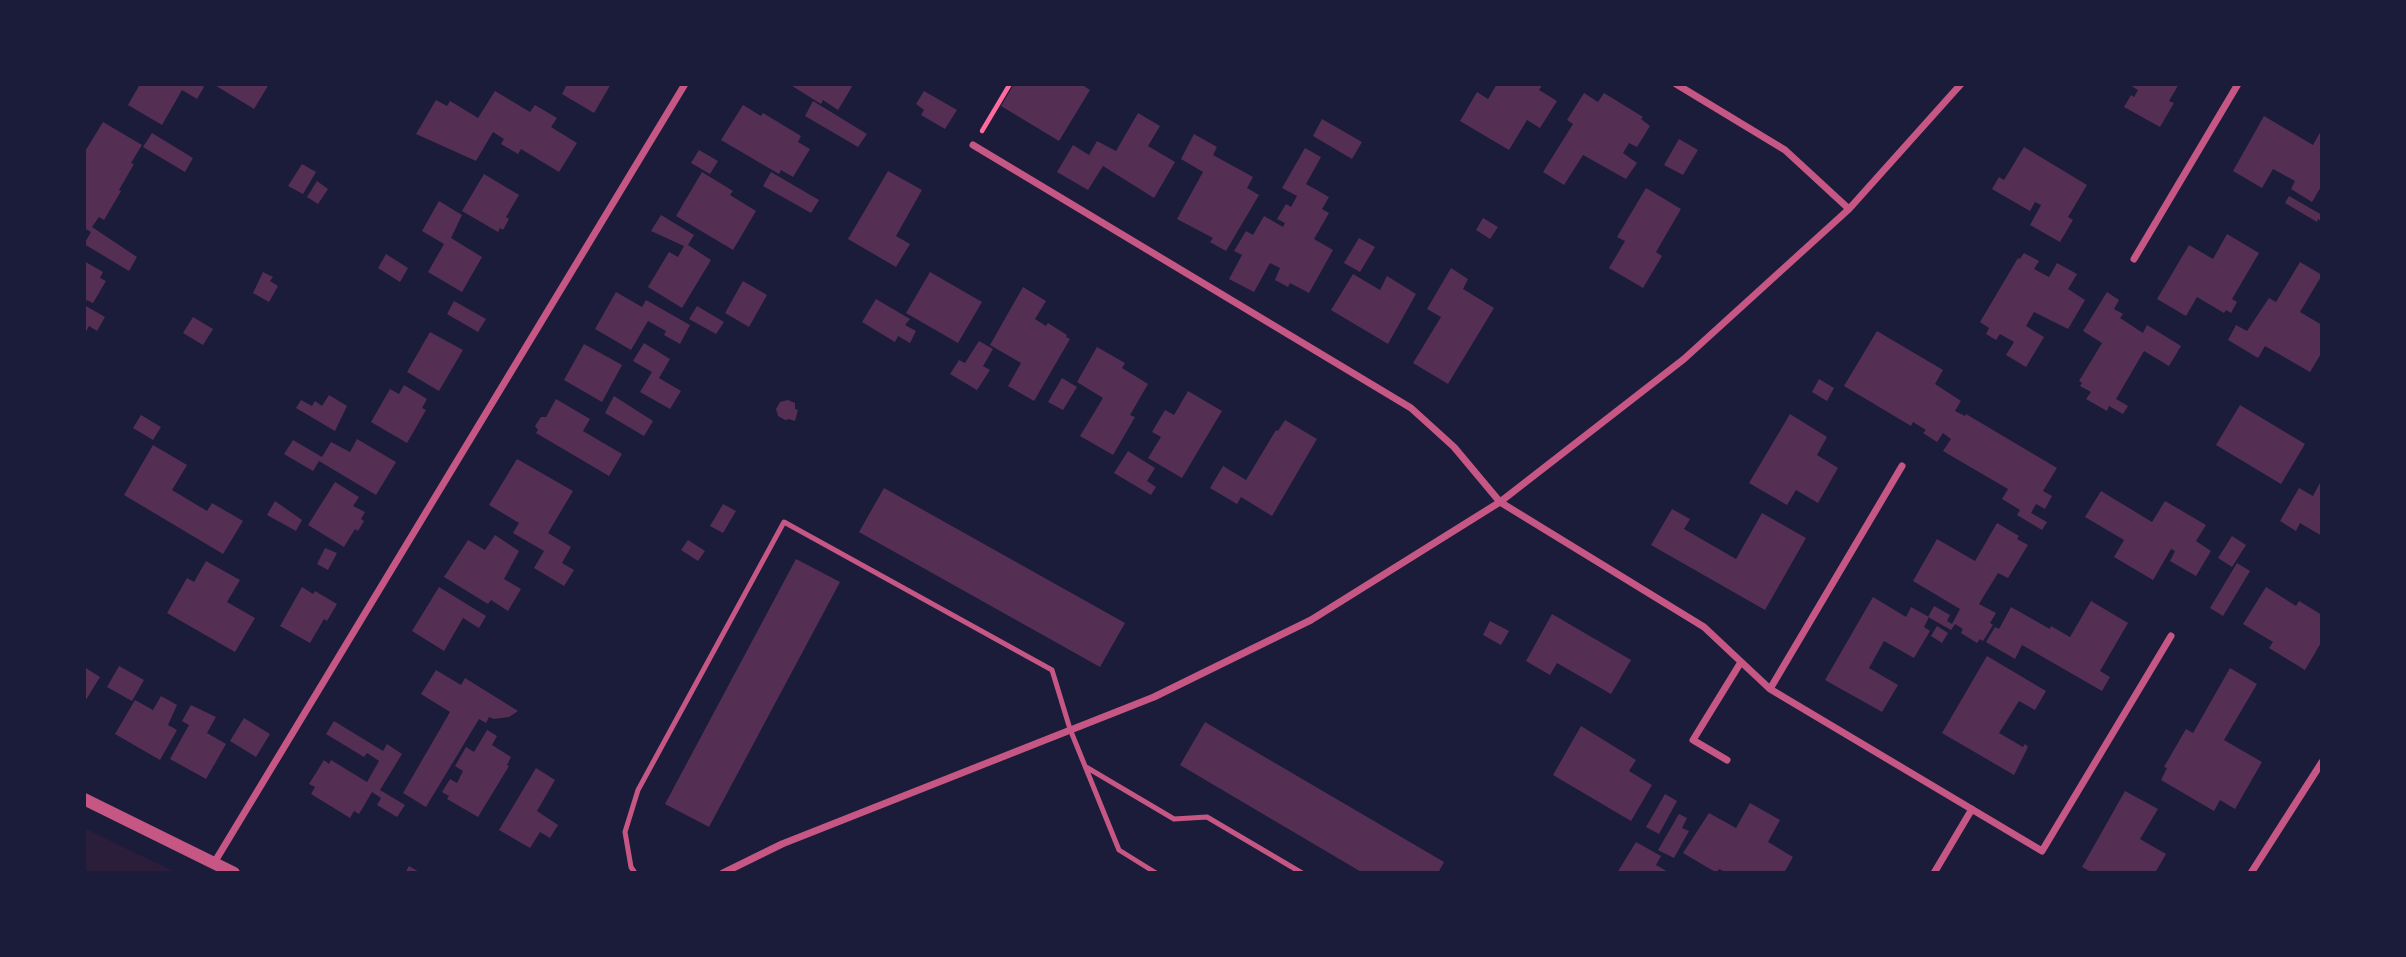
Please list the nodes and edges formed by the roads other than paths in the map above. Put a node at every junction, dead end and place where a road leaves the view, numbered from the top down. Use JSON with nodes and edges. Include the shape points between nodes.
{"nodes":[{"id":1,"x":685,"y":84,"type":"edge"},
{"id":2,"x":1676,"y":84,"type":"edge"},
{"id":3,"x":1961,"y":84,"type":"edge"},
{"id":4,"x":2238,"y":84,"type":"edge"},
{"id":5,"x":973,"y":145,"type":"road end"},
{"id":6,"x":1849,"y":209,"type":"junction"},
{"id":7,"x":2134,"y":259,"type":"dead end"},
{"id":8,"x":1902,"y":466,"type":"dead end"},
{"id":9,"x":1500,"y":502,"type":"junction"},
{"id":10,"x":2171,"y":636,"type":"dead end"},
{"id":11,"x":1741,"y":662,"type":"junction"},
{"id":12,"x":1770,"y":688,"type":"junction"},
{"id":13,"x":1070,"y":729,"type":"junction"},
{"id":14,"x":1727,"y":761,"type":"dead end"},
{"id":15,"x":2322,"y":762,"type":"edge"},
{"id":16,"x":1086,"y":767,"type":"junction"},
{"id":17,"x":84,"y":799,"type":"edge"},
{"id":18,"x":1972,"y":809,"type":"junction"},
{"id":19,"x":214,"y":863,"type":"junction"},
{"id":20,"x":234,"y":873,"type":"edge"},
{"id":21,"x":635,"y":873,"type":"edge"},
{"id":22,"x":723,"y":873,"type":"edge"},
{"id":23,"x":1156,"y":873,"type":"edge"},
{"id":24,"x":1302,"y":873,"type":"edge"},
{"id":25,"x":1934,"y":873,"type":"edge"},
{"id":26,"x":2250,"y":873,"type":"edge"}],
"edges":[{"from":1,"to":19,"type":"street"},
{"from":2,"to":6,"type":"street","via":[[1786,150]]},
{"from":3,"to":6,"type":"street"},
{"from":4,"to":7,"type":"street"},
{"from":5,"to":9,"type":"street","via":[[1412,408],[1454,447]]},
{"from":6,"to":9,"type":"street","via":[[1684,359]]},
{"from":8,"to":12,"type":"street"},
{"from":9,"to":11,"type":"street","via":[[1704,627]]},
{"from":9,"to":13,"type":"street","via":[[1311,620],[1154,697]]},
{"from":10,"to":18,"type":"street","via":[[2042,851]]},
{"from":11,"to":12,"type":"street"},
{"from":11,"to":14,"type":"street","via":[[1693,740]]},
{"from":12,"to":18,"type":"street"},
{"from":13,"to":16,"type":"lane"},
{"from":13,"to":21,"type":"lane","via":[[1052,670],[784,522],[638,790],[625,832]]},
{"from":13,"to":22,"type":"street","via":[[782,844]]},
{"from":15,"to":26,"type":"street"},
{"from":16,"to":23,"type":"lane","via":[[1119,850]]},
{"from":16,"to":24,"type":"lane","via":[[1174,819],[1207,817]]},
{"from":17,"to":19,"type":"street"},
{"from":18,"to":25,"type":"street"},
{"from":19,"to":20,"type":"street"}]}
